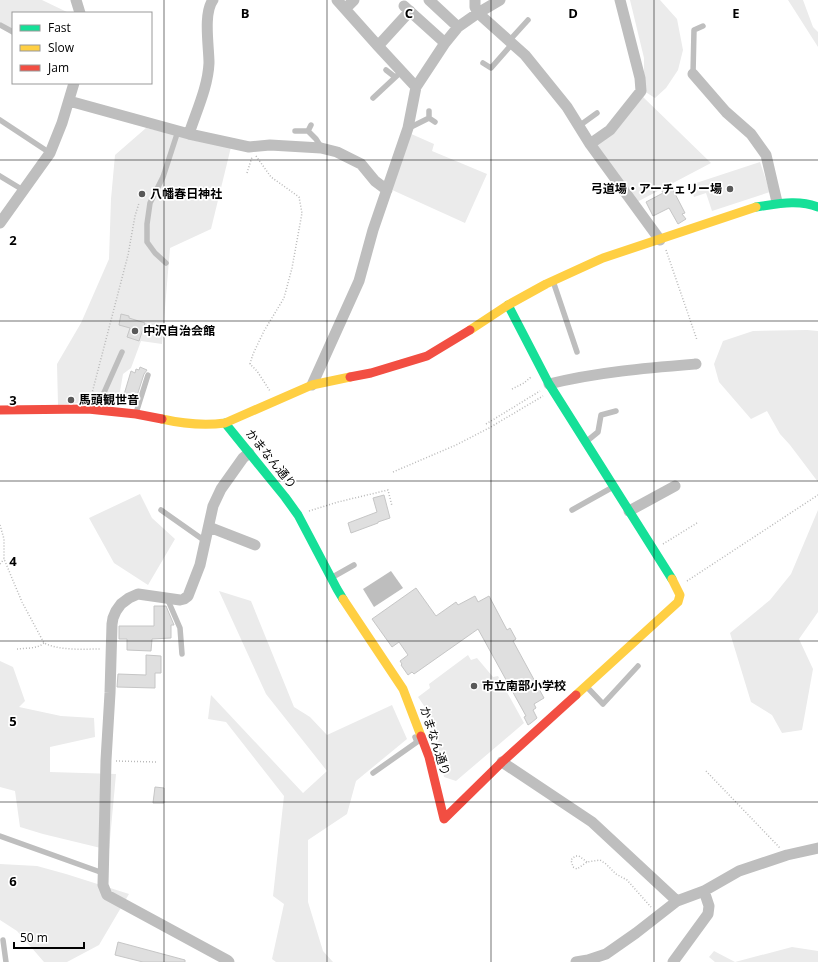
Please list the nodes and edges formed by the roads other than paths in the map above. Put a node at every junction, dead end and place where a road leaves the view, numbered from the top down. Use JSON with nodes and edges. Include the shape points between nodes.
{"nodes":[{"id":1,"x":76,"y":0,"type":"edge"},
{"id":2,"x":213,"y":0,"type":"edge"},
{"id":3,"x":337,"y":0,"type":"edge"},
{"id":4,"x":354,"y":0,"type":"edge"},
{"id":5,"x":429,"y":0,"type":"edge"},
{"id":6,"x":475,"y":0,"type":"edge"},
{"id":7,"x":500,"y":0,"type":"edge"},
{"id":8,"x":620,"y":0,"type":"edge"},
{"id":9,"x":345,"y":9,"type":"junction"},
{"id":10,"x":80,"y":12,"type":"edge"},
{"id":11,"x":478,"y":13,"type":"junction"},
{"id":12,"x":528,"y":20,"type":"dead end"},
{"id":13,"x":0,"y":24,"type":"edge"},
{"id":14,"x":703,"y":26,"type":"dead end"},
{"id":15,"x":458,"y":27,"type":"junction"},
{"id":16,"x":12,"y":31,"type":"edge"},
{"id":17,"x":511,"y":42,"type":"junction"},
{"id":18,"x":445,"y":43,"type":"junction"},
{"id":19,"x":378,"y":46,"type":"junction"},
{"id":20,"x":483,"y":63,"type":"dead end"},
{"id":21,"x":386,"y":70,"type":"dead end"},
{"id":22,"x":398,"y":74,"type":"junction"},
{"id":23,"x":693,"y":74,"type":"joint"},
{"id":24,"x":74,"y":84,"type":"edge"},
{"id":25,"x":416,"y":87,"type":"junction"},
{"id":26,"x":373,"y":98,"type":"dead end"},
{"id":27,"x":69,"y":101,"type":"junction"},
{"id":28,"x":429,"y":111,"type":"dead end"},
{"id":29,"x":597,"y":113,"type":"dead end"},
{"id":30,"x":429,"y":118,"type":"junction"},
{"id":31,"x":0,"y":120,"type":"edge"},
{"id":32,"x":435,"y":122,"type":"dead end"},
{"id":33,"x":311,"y":125,"type":"dead end"},
{"id":34,"x":579,"y":126,"type":"junction"},
{"id":35,"x":408,"y":128,"type":"junction"},
{"id":36,"x":178,"y":131,"type":"junction"},
{"id":37,"x":295,"y":131,"type":"dead end"},
{"id":38,"x":308,"y":131,"type":"junction"},
{"id":39,"x":189,"y":134,"type":"junction"},
{"id":40,"x":590,"y":144,"type":"junction"},
{"id":41,"x":321,"y":148,"type":"junction"},
{"id":42,"x":50,"y":153,"type":"junction"},
{"id":43,"x":0,"y":176,"type":"edge"},
{"id":44,"x":23,"y":190,"type":"junction"},
{"id":45,"x":387,"y":190,"type":"junction"},
{"id":46,"x":777,"y":202,"type":"junction"},
{"id":47,"x":818,"y":207,"type":"edge"},
{"id":48,"x":0,"y":223,"type":"edge"},
{"id":49,"x":660,"y":240,"type":"junction"},
{"id":50,"x":166,"y":262,"type":"dead end"},
{"id":51,"x":553,"y":281,"type":"junction"},
{"id":52,"x":508,"y":305,"type":"junction"},
{"id":53,"x":122,"y":352,"type":"dead end"},
{"id":54,"x":577,"y":352,"type":"dead end"},
{"id":55,"x":696,"y":364,"type":"dead end"},
{"id":56,"x":148,"y":375,"type":"dead end"},
{"id":57,"x":312,"y":385,"type":"junction"},
{"id":58,"x":551,"y":386,"type":"junction"},
{"id":59,"x":0,"y":410,"type":"edge"},
{"id":60,"x":100,"y":410,"type":"junction"},
{"id":61,"x":616,"y":411,"type":"dead end"},
{"id":62,"x":136,"y":414,"type":"junction"},
{"id":63,"x":225,"y":423,"type":"junction"},
{"id":64,"x":585,"y":442,"type":"junction"},
{"id":65,"x":249,"y":453,"type":"junction"},
{"id":66,"x":675,"y":486,"type":"dead end"},
{"id":67,"x":613,"y":487,"type":"junction"},
{"id":68,"x":161,"y":510,"type":"dead end"},
{"id":69,"x":572,"y":510,"type":"dead end"},
{"id":70,"x":629,"y":511,"type":"junction"},
{"id":71,"x":209,"y":527,"type":"junction"},
{"id":72,"x":205,"y":542,"type":"junction"},
{"id":73,"x":255,"y":545,"type":"dead end"},
{"id":74,"x":354,"y":565,"type":"dead end"},
{"id":75,"x":331,"y":579,"type":"junction"},
{"id":76,"x":167,"y":598,"type":"junction"},
{"id":77,"x":182,"y":654,"type":"dead end"},
{"id":78,"x":638,"y":666,"type":"dead end"},
{"id":79,"x":586,"y":686,"type":"junction"},
{"id":80,"x":403,"y":690,"type":"junction"},
{"id":81,"x":502,"y":762,"type":"junction"},
{"id":82,"x":373,"y":774,"type":"dead end"},
{"id":83,"x":0,"y":836,"type":"edge"},
{"id":84,"x":818,"y":848,"type":"edge"},
{"id":85,"x":103,"y":873,"type":"junction"},
{"id":86,"x":704,"y":891,"type":"junction"},
{"id":87,"x":677,"y":901,"type":"junction"},
{"id":88,"x":3,"y":940,"type":"dead end"},
{"id":89,"x":6,"y":962,"type":"edge"},
{"id":90,"x":228,"y":962,"type":"edge"},
{"id":91,"x":576,"y":962,"type":"edge"},
{"id":92,"x":673,"y":962,"type":"edge"}],
"edges":[{"from":1,"to":10,"type":"street"},
{"from":2,"to":39,"type":"street","via":[[208,16],[209,65],[206,83]]},
{"from":3,"to":9,"type":"street"},
{"from":4,"to":9,"type":"street"},
{"from":5,"to":15,"type":"street"},
{"from":6,"to":11,"type":"street"},
{"from":7,"to":11,"type":"street"},
{"from":8,"to":40,"type":"street","via":[[642,91],[610,130]]},
{"from":9,"to":19,"type":"street"},
{"from":11,"to":15,"type":"street"},
{"from":11,"to":17,"type":"street"},
{"from":12,"to":17,"type":"lane"},
{"from":13,"to":16,"type":"lane"},
{"from":14,"to":23,"type":"lane","via":[[694,30]]},
{"from":15,"to":18,"type":"street"},
{"from":17,"to":20,"type":"lane","via":[[491,68]]},
{"from":17,"to":34,"type":"street","via":[[567,107]]},
{"from":18,"to":19,"type":"street","via":[[407,9]]},
{"from":18,"to":25,"type":"street"},
{"from":19,"to":22,"type":"street"},
{"from":21,"to":22,"type":"lane"},
{"from":22,"to":25,"type":"street"},
{"from":22,"to":26,"type":"lane"},
{"from":23,"to":46,"type":"street","via":[[726,112],[751,134],[766,155]]},
{"from":24,"to":27,"type":"street"},
{"from":25,"to":35,"type":"street"},
{"from":27,"to":36,"type":"street"},
{"from":27,"to":42,"type":"street"},
{"from":28,"to":30,"type":"lane"},
{"from":29,"to":34,"type":"lane"},
{"from":30,"to":32,"type":"lane"},
{"from":30,"to":35,"type":"lane"},
{"from":31,"to":42,"type":"lane"},
{"from":33,"to":38,"type":"lane"},
{"from":34,"to":40,"type":"street"},
{"from":35,"to":45,"type":"street"},
{"from":36,"to":39,"type":"street"},
{"from":36,"to":50,"type":"lane","via":[[163,177],[150,204],[148,224],[148,242],[155,253]]},
{"from":37,"to":38,"type":"lane"},
{"from":38,"to":41,"type":"lane"},
{"from":39,"to":41,"type":"street","via":[[248,147],[270,145]]},
{"from":40,"to":49,"type":"street"},
{"from":41,"to":45,"type":"street","via":[[337,152],[361,164],[375,181]]},
{"from":42,"to":44,"type":"street"},
{"from":43,"to":44,"type":"lane"},
{"from":44,"to":48,"type":"street"},
{"from":45,"to":57,"type":"street","via":[[359,281]]},
{"from":46,"to":47,"type":"street"},
{"from":46,"to":49,"type":"street"},
{"from":49,"to":51,"type":"street","via":[[603,258]]},
{"from":51,"to":52,"type":"street"},
{"from":51,"to":54,"type":"lane"},
{"from":52,"to":57,"type":"street","via":[[427,356],[371,373]]},
{"from":52,"to":58,"type":"street"},
{"from":53,"to":60,"type":"lane","via":[[102,397]]},
{"from":55,"to":58,"type":"street","via":[[576,377]]},
{"from":56,"to":62,"type":"lane"},
{"from":57,"to":63,"type":"street"},
{"from":58,"to":64,"type":"street"},
{"from":59,"to":60,"type":"street"},
{"from":60,"to":62,"type":"street"},
{"from":61,"to":64,"type":"lane","via":[[601,415],[598,432]]},
{"from":62,"to":63,"type":"street","via":[[185,424]]},
{"from":63,"to":65,"type":"street","name":"かまなん通り"},
{"from":64,"to":67,"type":"street"},
{"from":65,"to":71,"type":"street","via":[[221,489],[213,506]]},
{"from":65,"to":75,"type":"street","name":"かまなん通り","via":[[298,515]]},
{"from":66,"to":70,"type":"street"},
{"from":67,"to":69,"type":"lane"},
{"from":67,"to":70,"type":"street"},
{"from":68,"to":72,"type":"lane"},
{"from":70,"to":79,"type":"street","via":[[678,587],[680,595],[678,602]]},
{"from":71,"to":72,"type":"street"},
{"from":71,"to":73,"type":"street"},
{"from":72,"to":76,"type":"street","via":[[200,565],[188,596],[180,600]]},
{"from":74,"to":75,"type":"lane"},
{"from":75,"to":80,"type":"street","name":"かまなん通り"},
{"from":76,"to":77,"type":"lane","via":[[180,628]]},
{"from":76,"to":85,"type":"street","via":[[138,594],[121,604],[113,618]]},
{"from":78,"to":79,"type":"lane","via":[[603,704]]},
{"from":79,"to":81,"type":"street"},
{"from":80,"to":81,"type":"street","name":"かまなん通り","via":[[429,757],[444,819]]},
{"from":80,"to":82,"type":"lane","via":[[401,696],[404,709],[417,742]]},
{"from":81,"to":87,"type":"street","via":[[592,822]]},
{"from":83,"to":85,"type":"lane"},
{"from":84,"to":86,"type":"street","via":[[739,871]]},
{"from":85,"to":90,"type":"street","via":[[103,885],[107,895]]},
{"from":86,"to":87,"type":"street"},
{"from":86,"to":92,"type":"street","via":[[709,906],[708,914]]},
{"from":87,"to":91,"type":"street","via":[[606,954]]},
{"from":88,"to":89,"type":"lane"}]}
